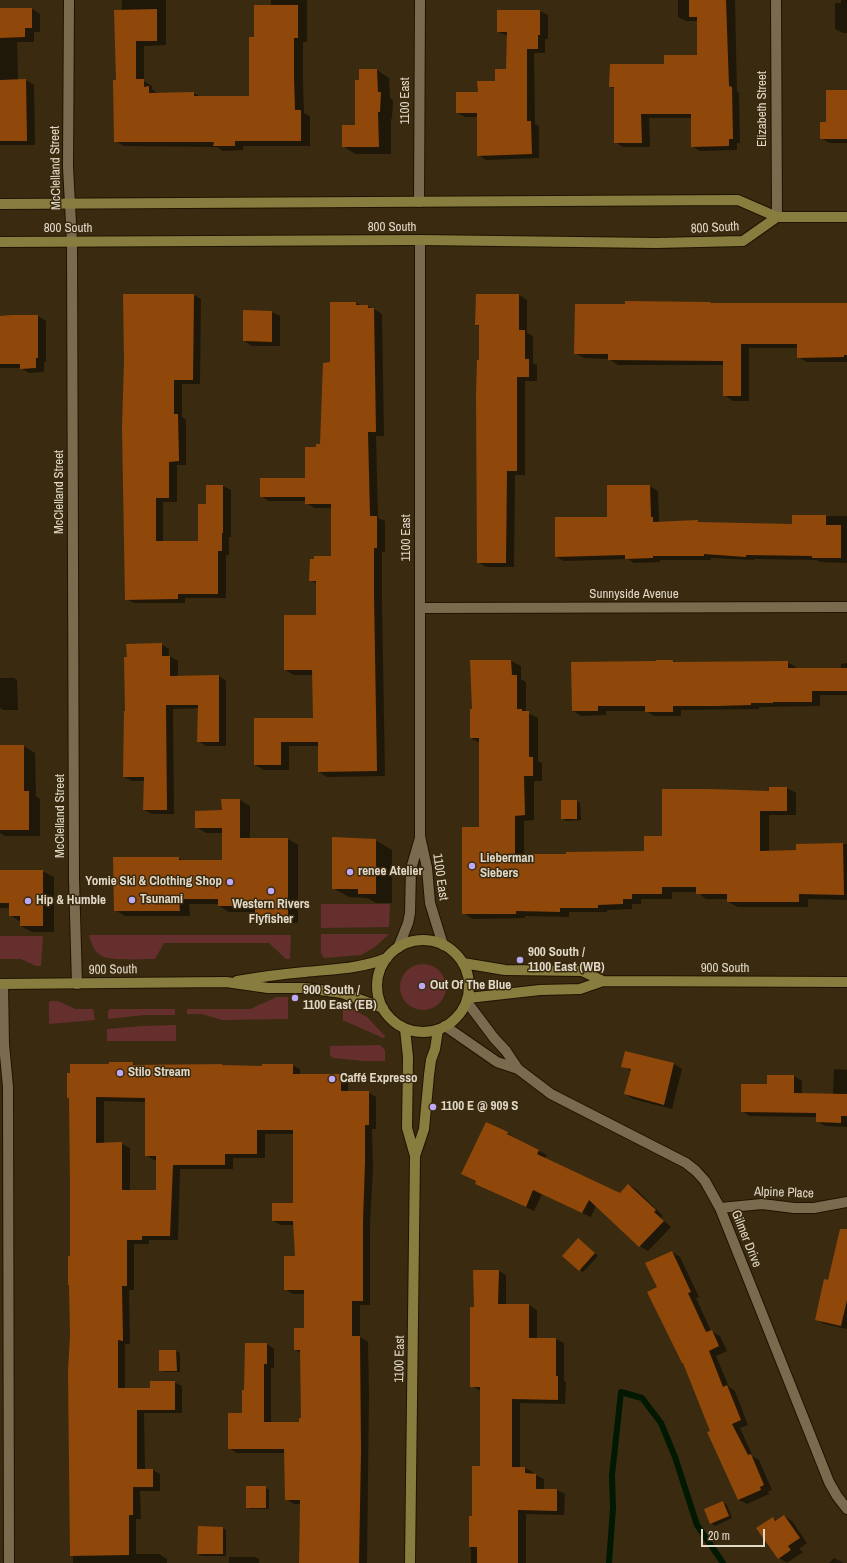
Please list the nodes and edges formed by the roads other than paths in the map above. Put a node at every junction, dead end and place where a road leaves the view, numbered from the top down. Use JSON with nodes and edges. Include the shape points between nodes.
{"nodes":[{"id":1,"x":69,"y":0,"type":"edge"},
{"id":2,"x":420,"y":0,"type":"edge"},
{"id":3,"x":776,"y":0,"type":"edge"},
{"id":4,"x":419,"y":202,"type":"junction"},
{"id":5,"x":0,"y":204,"type":"edge"},
{"id":6,"x":70,"y":204,"type":"junction"},
{"id":7,"x":777,"y":217,"type":"junction"},
{"id":8,"x":847,"y":217,"type":"edge"},
{"id":9,"x":420,"y":240,"type":"junction"},
{"id":10,"x":0,"y":242,"type":"edge"},
{"id":11,"x":72,"y":242,"type":"junction"},
{"id":12,"x":847,"y":607,"type":"edge"},
{"id":13,"x":420,"y":608,"type":"junction"},
{"id":14,"x":420,"y":836,"type":"junction"},
{"id":15,"x":443,"y":945,"type":"junction"},
{"id":16,"x":398,"y":948,"type":"junction"},
{"id":17,"x":387,"y":958,"type":"junction"},
{"id":18,"x":463,"y":963,"type":"junction"},
{"id":19,"x":603,"y":981,"type":"junction"},
{"id":20,"x":226,"y":982,"type":"junction"},
{"id":21,"x":847,"y":982,"type":"edge"},
{"id":22,"x":2,"y":984,"type":"edge"},
{"id":23,"x":77,"y":984,"type":"junction"},
{"id":24,"x":467,"y":1000,"type":"junction"},
{"id":25,"x":383,"y":1008,"type":"junction"},
{"id":26,"x":406,"y":1028,"type":"junction"},
{"id":27,"x":442,"y":1028,"type":"junction"},
{"id":28,"x":518,"y":1069,"type":"junction"},
{"id":29,"x":415,"y":1156,"type":"junction"},
{"id":30,"x":847,"y":1202,"type":"edge"},
{"id":31,"x":720,"y":1208,"type":"junction"},
{"id":32,"x":847,"y":1509,"type":"edge"},
{"id":33,"x":9,"y":1563,"type":"edge"},
{"id":34,"x":410,"y":1563,"type":"edge"}],
"edges":[{"from":1,"to":6,"type":"street","name":"McClelland Street"},
{"from":2,"to":4,"type":"street","name":"1100 East"},
{"from":3,"to":7,"type":"street","name":"Elizabeth Street"},
{"from":4,"to":6,"type":"street","name":"800 South"},
{"from":4,"to":7,"type":"street","name":"800 South","via":[[738,200]]},
{"from":5,"to":6,"type":"street","name":"800 South"},
{"from":6,"to":11,"type":"street","name":"McClelland Street"},
{"from":7,"to":8,"type":"street","name":"800 South"},
{"from":7,"to":9,"type":"street","name":"800 South","via":[[744,241],[656,243]]},
{"from":9,"to":11,"type":"street","name":"800 South"},
{"from":9,"to":13,"type":"street","name":"1100 East"},
{"from":10,"to":11,"type":"street","name":"800 South"},
{"from":11,"to":23,"type":"street","name":"McClelland Street","via":[[74,879]]},
{"from":12,"to":13,"type":"street","name":"Sunnyside Avenue"},
{"from":13,"to":14,"type":"street","name":"1100 East"},
{"from":14,"to":15,"type":"street","name":"1100 East","via":[[427,868],[430,903]]},
{"from":14,"to":16,"type":"street","name":"1100 East","via":[[411,869],[412,903],[408,923]]},
{"from":15,"to":16,"type":"street","via":[[428,940],[412,941]]},
{"from":15,"to":18,"type":"street","via":[[454,952]]},
{"from":16,"to":17,"type":"street"},
{"from":17,"to":20,"type":"street","name":"900 South","via":[[371,965],[341,970]]},
{"from":17,"to":25,"type":"street","via":[[378,977],[378,993]]},
{"from":18,"to":19,"type":"street","name":"900 South","via":[[505,970],[582,971]]},
{"from":18,"to":24,"type":"street","via":[[469,980]]},
{"from":19,"to":21,"type":"street","name":"900 South"},
{"from":19,"to":24,"type":"street","name":"900 South","via":[[580,989],[540,990]]},
{"from":20,"to":23,"type":"street","name":"900 South"},
{"from":20,"to":25,"type":"street","name":"900 South","via":[[268,988],[305,988],[342,993]]},
{"from":22,"to":23,"type":"street","name":"900 South"},
{"from":22,"to":33,"type":"street","via":[[8,1087]]},
{"from":24,"to":27,"type":"street","via":[[458,1016]]},
{"from":24,"to":28,"type":"street","name":"Gilmer Drive"},
{"from":25,"to":26,"type":"street","via":[[396,1024]]},
{"from":26,"to":27,"type":"street","via":[[416,1032]]},
{"from":26,"to":29,"type":"street","name":"1100 East","via":[[407,1128]]},
{"from":27,"to":28,"type":"street","name":"Gilmer Drive","via":[[497,1062]]},
{"from":27,"to":29,"type":"street","name":"1100 East","via":[[431,1060],[424,1129]]},
{"from":28,"to":31,"type":"street","name":"Gilmer Drive","via":[[551,1094],[686,1163],[705,1181]]},
{"from":29,"to":34,"type":"street","name":"1100 East"},
{"from":30,"to":31,"type":"street","name":"Alpine Place","via":[[814,1208],[762,1204]]},
{"from":31,"to":32,"type":"street","name":"Gilmer Drive","via":[[829,1482]]}]}
